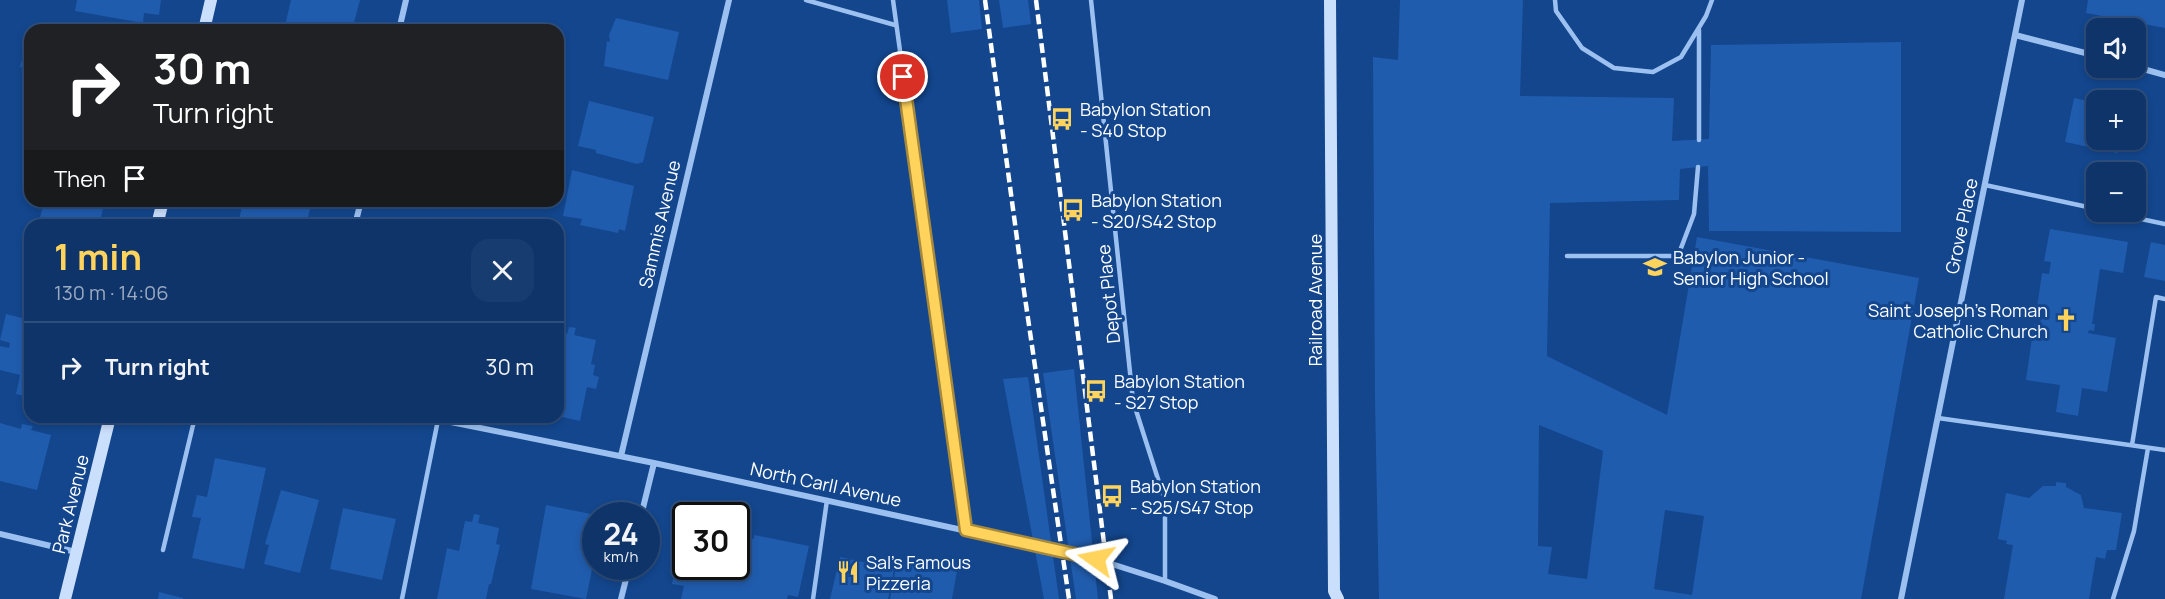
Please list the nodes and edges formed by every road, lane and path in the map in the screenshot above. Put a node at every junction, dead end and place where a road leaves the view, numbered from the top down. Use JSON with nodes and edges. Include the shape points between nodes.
{"nodes":[{"id":1,"x":211,"y":0,"type":"edge"},
{"id":2,"x":406,"y":0,"type":"edge"},
{"id":3,"x":729,"y":0,"type":"edge"},
{"id":4,"x":806,"y":0,"type":"edge"},
{"id":5,"x":893,"y":0,"type":"edge"},
{"id":6,"x":1091,"y":0,"type":"edge"},
{"id":7,"x":1330,"y":0,"type":"edge"},
{"id":8,"x":1555,"y":0,"type":"edge"},
{"id":9,"x":1712,"y":0,"type":"edge"},
{"id":10,"x":2022,"y":0,"type":"edge"},
{"id":11,"x":205,"y":24,"type":"edge"},
{"id":12,"x":400,"y":24,"type":"edge"},
{"id":13,"x":896,"y":25,"type":"junction"},
{"id":14,"x":1699,"y":27,"type":"junction"},
{"id":15,"x":2015,"y":35,"type":"junction"},
{"id":16,"x":2086,"y":53,"type":"edge"},
{"id":17,"x":2146,"y":70,"type":"edge"},
{"id":18,"x":2165,"y":75,"type":"edge"},
{"id":19,"x":1699,"y":140,"type":"dead end"},
{"id":20,"x":1698,"y":167,"type":"dead end"},
{"id":21,"x":1985,"y":185,"type":"junction"},
{"id":22,"x":2086,"y":207,"type":"edge"},
{"id":23,"x":2146,"y":220,"type":"edge"},
{"id":24,"x":2165,"y":224,"type":"edge"},
{"id":25,"x":1567,"y":256,"type":"dead end"},
{"id":26,"x":2165,"y":299,"type":"edge"},
{"id":27,"x":1938,"y":418,"type":"junction"},
{"id":28,"x":108,"y":423,"type":"edge"},
{"id":29,"x":194,"y":423,"type":"edge"},
{"id":30,"x":437,"y":423,"type":"edge"},
{"id":31,"x":453,"y":423,"type":"edge"},
{"id":32,"x":2132,"y":445,"type":"junction"},
{"id":33,"x":2148,"y":447,"type":"junction"},
{"id":34,"x":2165,"y":450,"type":"edge"},
{"id":35,"x":621,"y":456,"type":"junction"},
{"id":36,"x":654,"y":462,"type":"junction"},
{"id":37,"x":827,"y":500,"type":"junction"},
{"id":38,"x":644,"y":502,"type":"edge"},
{"id":39,"x":966,"y":530,"type":"junction"},
{"id":40,"x":0,"y":534,"type":"edge"},
{"id":41,"x":164,"y":550,"type":"dead end"},
{"id":42,"x":76,"y":552,"type":"junction"},
{"id":43,"x":626,"y":580,"type":"edge"},
{"id":44,"x":1166,"y":580,"type":"junction"},
{"id":45,"x":65,"y":599,"type":"edge"},
{"id":46,"x":402,"y":599,"type":"edge"},
{"id":47,"x":621,"y":599,"type":"edge"},
{"id":48,"x":813,"y":599,"type":"edge"},
{"id":49,"x":1215,"y":599,"type":"edge"},
{"id":50,"x":1338,"y":599,"type":"edge"},
{"id":51,"x":1901,"y":599,"type":"edge"},
{"id":52,"x":2113,"y":599,"type":"edge"}],
"edges":[{"from":1,"to":11,"type":"main road"},
{"from":2,"to":12,"type":"street"},
{"from":3,"to":35,"type":"street","name":"Sammis Avenue"},
{"from":4,"to":13,"type":"lane"},
{"from":5,"to":13,"type":"lane"},
{"from":6,"to":44,"type":"lane","name":"Depot Place","via":[[1134,401],[1165,501]]},
{"from":7,"to":50,"type":"main road","name":"Railroad Avenue"},
{"from":8,"to":14,"type":"lane","via":[[1556,10],[1582,48],[1614,69],[1653,72],[1681,57]]},
{"from":9,"to":14,"type":"lane"},
{"from":10,"to":15,"type":"street","name":"Grove Place"},
{"from":13,"to":39,"type":"lane"},
{"from":14,"to":19,"type":"lane"},
{"from":15,"to":16,"type":"street"},
{"from":15,"to":21,"type":"street","name":"Grove Place"},
{"from":17,"to":18,"type":"street"},
{"from":20,"to":25,"type":"lane","via":[[1694,214],[1678,256]]},
{"from":21,"to":22,"type":"lane"},
{"from":21,"to":27,"type":"street","name":"Grove Place"},
{"from":23,"to":24,"type":"lane"},
{"from":26,"to":32,"type":"lane","via":[[2156,297]]},
{"from":27,"to":32,"type":"lane"},
{"from":27,"to":51,"type":"street","name":"Grove Place"},
{"from":28,"to":42,"type":"main road","name":"Park Avenue"},
{"from":29,"to":41,"type":"lane"},
{"from":30,"to":46,"type":"lane"},
{"from":31,"to":35,"type":"street","name":"North Carll Avenue"},
{"from":32,"to":33,"type":"lane"},
{"from":33,"to":34,"type":"lane"},
{"from":33,"to":52,"type":"lane","via":[[2134,531]]},
{"from":35,"to":36,"type":"street","name":"North Carll Avenue"},
{"from":36,"to":37,"type":"street","name":"North Carll Avenue"},
{"from":36,"to":38,"type":"street"},
{"from":37,"to":39,"type":"street","name":"North Carll Avenue"},
{"from":37,"to":48,"type":"lane"},
{"from":39,"to":44,"type":"street","name":"North Carll Avenue","via":[[1096,559]]},
{"from":40,"to":42,"type":"street"},
{"from":42,"to":45,"type":"main road","name":"Park Avenue"},
{"from":43,"to":47,"type":"street"},
{"from":44,"to":49,"type":"street","name":"North Carll Avenue"}]}
